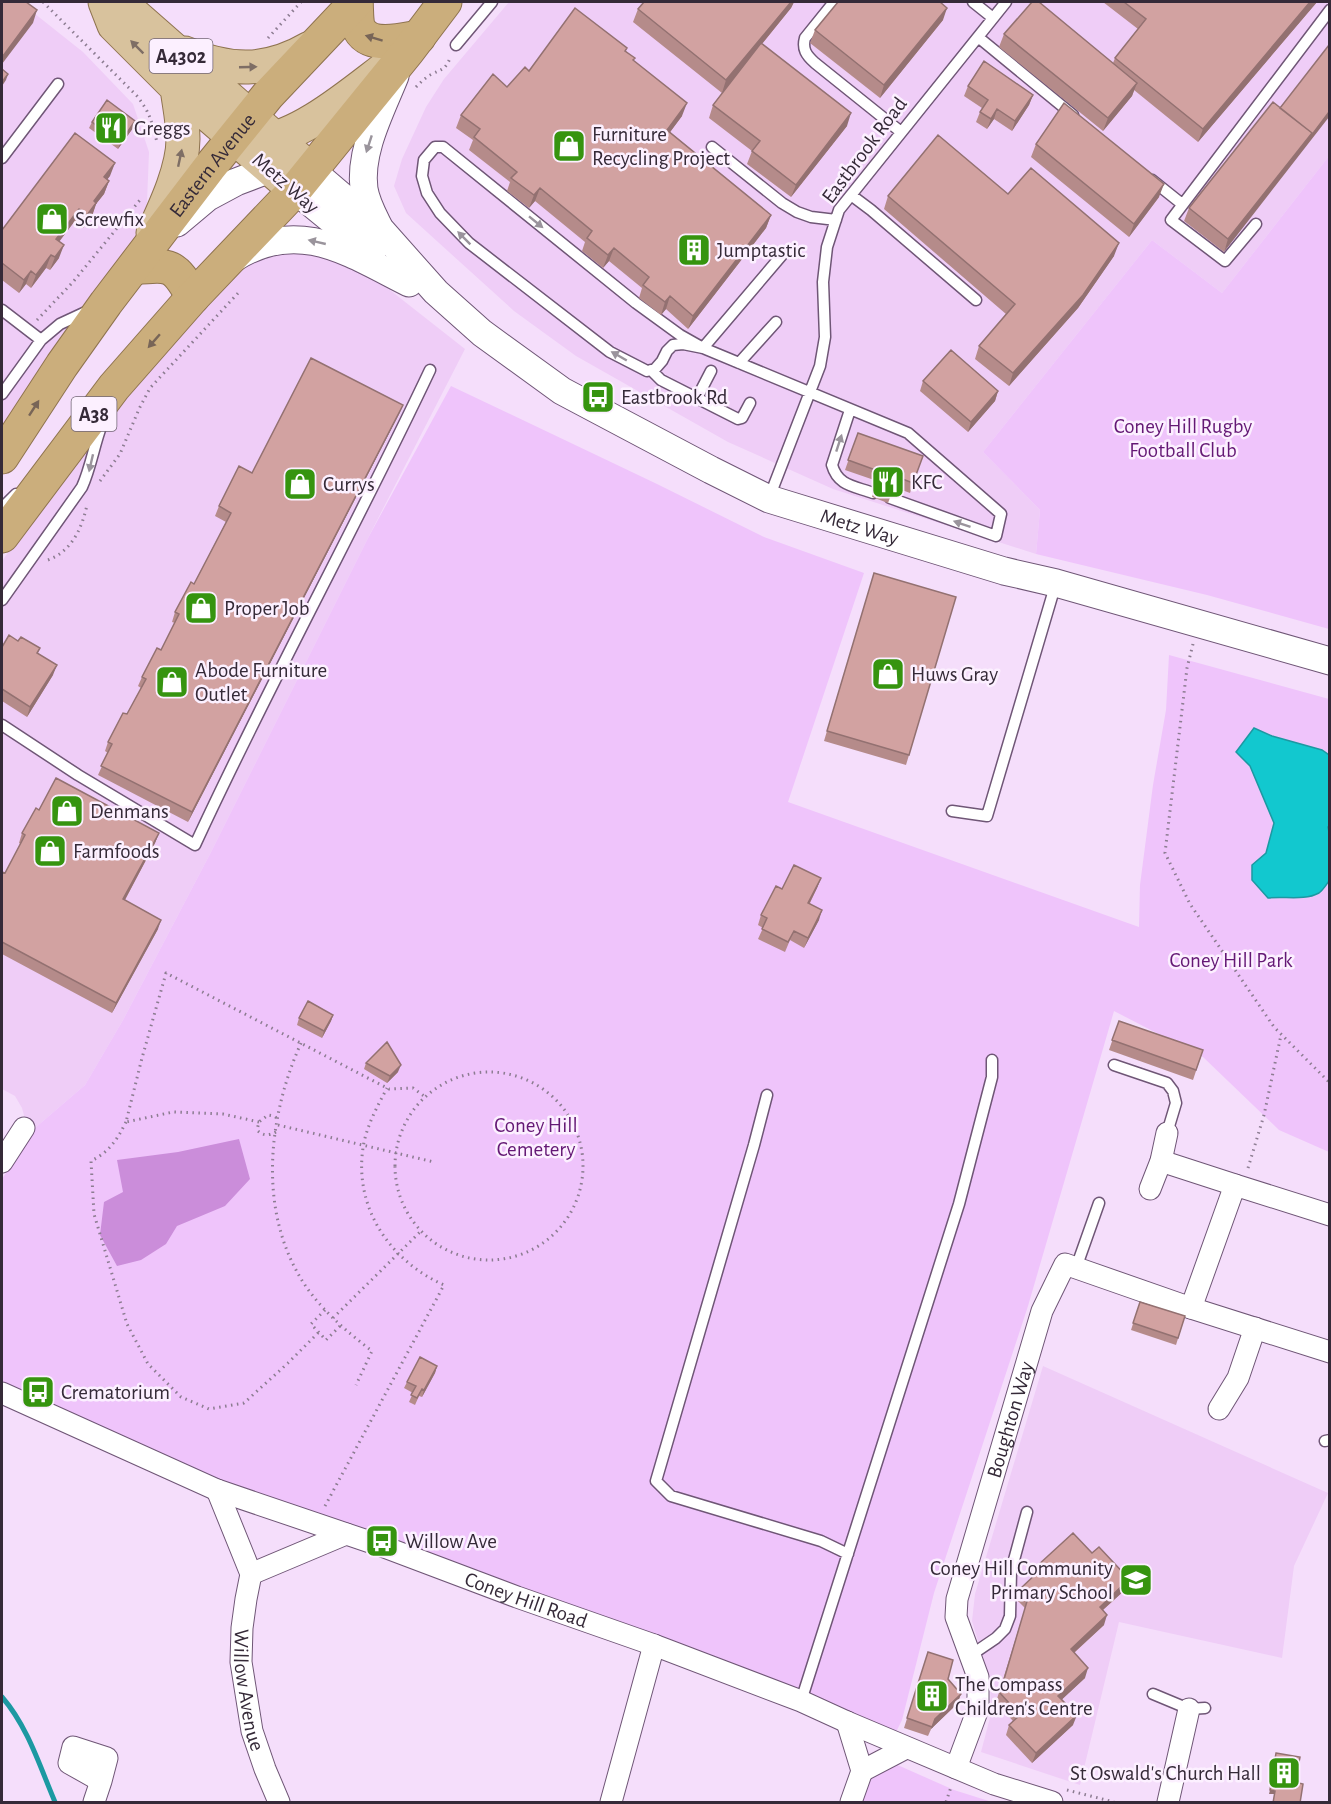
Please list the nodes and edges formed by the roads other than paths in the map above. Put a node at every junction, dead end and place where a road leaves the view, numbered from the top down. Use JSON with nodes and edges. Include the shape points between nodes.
{"nodes":[{"id":1,"x":106,"y":2,"type":"edge"},
{"id":2,"x":356,"y":2,"type":"edge"},
{"id":3,"x":445,"y":2,"type":"edge"},
{"id":4,"x":492,"y":2,"type":"edge"},
{"id":5,"x":834,"y":2,"type":"edge"},
{"id":6,"x":973,"y":2,"type":"edge"},
{"id":7,"x":1006,"y":2,"type":"edge"},
{"id":8,"x":1329,"y":10,"type":"edge"},
{"id":9,"x":993,"y":18,"type":"junction"},
{"id":10,"x":978,"y":37,"type":"junction"},
{"id":11,"x":414,"y":44,"type":"junction"},
{"id":12,"x":456,"y":45,"type":"road end"},
{"id":13,"x":172,"y":48,"type":"junction"},
{"id":14,"x":310,"y":48,"type":"junction"},
{"id":15,"x":58,"y":84,"type":"dead end"},
{"id":16,"x":177,"y":88,"type":"junction"},
{"id":17,"x":1080,"y":120,"type":"edge"},
{"id":18,"x":243,"y":127,"type":"junction"},
{"id":19,"x":901,"y":132,"type":"junction"},
{"id":20,"x":712,"y":147,"type":"dead end"},
{"id":21,"x":2,"y":158,"type":"edge"},
{"id":22,"x":288,"y":167,"type":"junction"},
{"id":23,"x":1145,"y":173,"type":"edge"},
{"id":24,"x":851,"y":195,"type":"junction"},
{"id":25,"x":1182,"y":204,"type":"junction"},
{"id":26,"x":836,"y":220,"type":"junction"},
{"id":27,"x":1256,"y":224,"type":"edge"},
{"id":28,"x":380,"y":229,"type":"junction"},
{"id":29,"x":782,"y":255,"type":"dead end"},
{"id":30,"x":139,"y":260,"type":"junction"},
{"id":31,"x":232,"y":278,"type":"junction"},
{"id":32,"x":409,"y":283,"type":"junction"},
{"id":33,"x":436,"y":292,"type":"junction"},
{"id":34,"x":192,"y":297,"type":"junction"},
{"id":35,"x":976,"y":300,"type":"dead end"},
{"id":36,"x":106,"y":303,"type":"junction"},
{"id":37,"x":2,"y":310,"type":"edge"},
{"id":38,"x":776,"y":322,"type":"dead end"},
{"id":39,"x":41,"y":340,"type":"junction"},
{"id":40,"x":703,"y":348,"type":"junction"},
{"id":41,"x":739,"y":363,"type":"junction"},
{"id":42,"x":430,"y":370,"type":"dead end"},
{"id":43,"x":651,"y":370,"type":"junction"},
{"id":44,"x":711,"y":371,"type":"dead end"},
{"id":45,"x":114,"y":387,"type":"junction"},
{"id":46,"x":810,"y":393,"type":"junction"},
{"id":47,"x":2,"y":394,"type":"edge"},
{"id":48,"x":697,"y":398,"type":"junction"},
{"id":49,"x":750,"y":403,"type":"dead end"},
{"id":50,"x":850,"y":410,"type":"junction"},
{"id":51,"x":2,"y":457,"type":"edge"},
{"id":52,"x":50,"y":469,"type":"junction"},
{"id":53,"x":873,"y":493,"type":"edge"},
{"id":54,"x":890,"y":498,"type":"edge"},
{"id":55,"x":769,"y":499,"type":"junction"},
{"id":56,"x":2,"y":508,"type":"edge"},
{"id":57,"x":2,"y":536,"type":"edge"},
{"id":58,"x":1056,"y":583,"type":"junction"},
{"id":59,"x":2,"y":600,"type":"edge"},
{"id":60,"x":1329,"y":661,"type":"edge"},
{"id":61,"x":2,"y":725,"type":"edge"},
{"id":62,"x":952,"y":811,"type":"dead end"},
{"id":63,"x":993,"y":1060,"type":"dead end"},
{"id":64,"x":1114,"y":1065,"type":"dead end"},
{"id":65,"x":767,"y":1095,"type":"dead end"},
{"id":66,"x":24,"y":1128,"type":"dead end"},
{"id":67,"x":1167,"y":1133,"type":"joint"},
{"id":68,"x":1161,"y":1161,"type":"junction"},
{"id":69,"x":2,"y":1162,"type":"edge"},
{"id":70,"x":1239,"y":1186,"type":"junction"},
{"id":71,"x":1150,"y":1189,"type":"dead end"},
{"id":72,"x":1099,"y":1203,"type":"dead end"},
{"id":73,"x":1329,"y":1215,"type":"edge"},
{"id":74,"x":1076,"y":1268,"type":"junction"},
{"id":75,"x":1191,"y":1308,"type":"junction"},
{"id":76,"x":1255,"y":1328,"type":"junction"},
{"id":77,"x":1329,"y":1352,"type":"edge"},
{"id":78,"x":2,"y":1393,"type":"edge"},
{"id":79,"x":1219,"y":1409,"type":"dead end"},
{"id":80,"x":217,"y":1490,"type":"junction"},
{"id":81,"x":1027,"y":1512,"type":"dead end"},
{"id":82,"x":346,"y":1534,"type":"junction"},
{"id":83,"x":849,"y":1554,"type":"junction"},
{"id":84,"x":252,"y":1574,"type":"junction"},
{"id":85,"x":654,"y":1645,"type":"junction"},
{"id":86,"x":971,"y":1655,"type":"junction"},
{"id":87,"x":1153,"y":1694,"type":"dead end"},
{"id":88,"x":801,"y":1701,"type":"junction"},
{"id":89,"x":1197,"y":1709,"type":"joint"},
{"id":90,"x":847,"y":1722,"type":"junction"},
{"id":91,"x":906,"y":1748,"type":"junction"},
{"id":92,"x":956,"y":1768,"type":"junction"},
{"id":93,"x":862,"y":1770,"type":"junction"},
{"id":94,"x":101,"y":1781,"type":"dead end"},
{"id":95,"x":1007,"y":1795,"type":"edge"},
{"id":96,"x":94,"y":1803,"type":"edge"},
{"id":97,"x":279,"y":1803,"type":"edge"},
{"id":98,"x":611,"y":1803,"type":"edge"},
{"id":99,"x":851,"y":1803,"type":"edge"},
{"id":100,"x":1052,"y":1803,"type":"edge"},
{"id":101,"x":1168,"y":1803,"type":"edge"}],
"edges":[{"from":1,"to":13,"type":"main road","name":"Metz Way","number":"A4302","via":[[131,12]]},
{"from":16,"to":1,"type":"main road","name":"Metz Way","number":"A4302","one_way":true,"via":[[114,25]]},
{"from":11,"to":2,"type":"highway","one_way":true,"via":[[374,40],[363,35],[358,27]]},
{"from":2,"to":14,"type":"highway","name":"Eastern Avenue","number":"A38"},
{"from":3,"to":11,"type":"highway","number":"A38"},
{"from":4,"to":12,"type":"lane"},
{"from":5,"to":19,"type":"lane","via":[[805,38],[804,52]]},
{"from":6,"to":9,"type":"lane"},
{"from":7,"to":9,"type":"lane","name":"Eastbrook Road"},
{"from":8,"to":25,"type":"lane"},
{"from":9,"to":10,"type":"lane","name":"Eastbrook Road"},
{"from":10,"to":17,"type":"lane"},
{"from":10,"to":19,"type":"lane","name":"Eastbrook Road"},
{"from":11,"to":22,"type":"highway","number":"A38"},
{"from":11,"to":22,"type":"main road","via":[[345,99],[303,126]]},
{"from":11,"to":28,"type":"street","one_way":true,"via":[[388,93],[366,155],[364,189]]},
{"from":13,"to":14,"type":"main road","one_way":true,"via":[[235,68],[282,62]]},
{"from":13,"to":18,"type":"main road","name":"Metz Way","number":"A4302"},
{"from":14,"to":18,"type":"highway","name":"Eastern Avenue","number":"A38"},
{"from":15,"to":21,"type":"lane"},
{"from":16,"to":18,"type":"main road","name":"Metz Way","number":"A4302","via":[[213,117]]},
{"from":30,"to":16,"type":"main road","one_way":true,"via":[[161,216],[182,154]]},
{"from":18,"to":22,"type":"main road","name":"Metz Way","number":"A4302"},
{"from":18,"to":30,"type":"highway","name":"Eastern Avenue","number":"A38"},
{"from":19,"to":24,"type":"lane","name":"Eastbrook Road"},
{"from":20,"to":26,"type":"lane","via":[[797,212]]},
{"from":22,"to":28,"type":"street","name":"Metz Way"},
{"from":22,"to":30,"type":"street","via":[[236,182],[208,198]]},
{"from":22,"to":31,"type":"highway","number":"A38"},
{"from":22,"to":32,"type":"street","name":"Metz Way"},
{"from":23,"to":25,"type":"lane"},
{"from":24,"to":26,"type":"lane","name":"Eastbrook Road"},
{"from":24,"to":35,"type":"lane"},
{"from":25,"to":27,"type":"lane","via":[[1172,221],[1225,261]]},
{"from":26,"to":46,"type":"lane","name":"Eastbrook Road","via":[[827,247],[823,282],[825,338]]},
{"from":28,"to":33,"type":"street","name":"Metz Way"},
{"from":29,"to":40,"type":"lane"},
{"from":30,"to":34,"type":"highway","via":[[171,268],[181,276]]},
{"from":30,"to":36,"type":"highway","name":"Eastern Avenue","number":"A38"},
{"from":32,"to":31,"type":"street","one_way":true,"via":[[332,246],[299,239],[259,246]]},
{"from":31,"to":34,"type":"highway","number":"A38"},
{"from":32,"to":33,"type":"street","name":"Metz Way"},
{"from":33,"to":55,"type":"street","name":"Metz Way","via":[[482,333],[562,391]]},
{"from":34,"to":45,"type":"highway","number":"A38","one_way":true},
{"from":36,"to":39,"type":"lane","via":[[60,324]]},
{"from":51,"to":36,"type":"highway","name":"Eastern Avenue","number":"A38","one_way":true},
{"from":37,"to":39,"type":"lane"},
{"from":38,"to":41,"type":"lane"},
{"from":39,"to":47,"type":"lane"},
{"from":40,"to":41,"type":"lane"},
{"from":40,"to":43,"type":"lane","via":[[673,345]]},
{"from":43,"to":40,"type":"lane","one_way":true,"via":[[641,369],[610,352],[469,243],[427,193],[422,176],[424,160],[435,147],[443,147],[636,303]]},
{"from":41,"to":46,"type":"lane"},
{"from":42,"to":61,"type":"lane","via":[[195,845]]},
{"from":43,"to":48,"type":"lane"},
{"from":44,"to":48,"type":"lane"},
{"from":45,"to":52,"type":"highway","number":"A38"},
{"from":45,"to":59,"type":"lane","one_way":true,"via":[[82,487]]},
{"from":46,"to":50,"type":"lane"},
{"from":46,"to":55,"type":"lane","name":"Eastbrook Road"},
{"from":48,"to":49,"type":"lane","via":[[738,419]]},
{"from":53,"to":50,"type":"lane","one_way":true,"via":[[840,481],[832,465]]},
{"from":50,"to":54,"type":"lane","one_way":true,"via":[[908,433],[1001,514],[996,536]]},
{"from":52,"to":56,"type":"lane"},
{"from":52,"to":57,"type":"highway","number":"A38"},
{"from":55,"to":58,"type":"street","name":"Metz Way"},
{"from":58,"to":60,"type":"street","name":"Metz Way"},
{"from":58,"to":62,"type":"lane","via":[[987,816]]},
{"from":63,"to":83,"type":"lane","via":[[959,1204]]},
{"from":64,"to":67,"type":"lane","via":[[1167,1083],[1173,1090],[1176,1103]]},
{"from":65,"to":83,"type":"lane","via":[[656,1481],[671,1496],[821,1541]]},
{"from":66,"to":69,"type":"street"},
{"from":67,"to":68,"type":"street"},
{"from":68,"to":70,"type":"street"},
{"from":68,"to":71,"type":"street"},
{"from":70,"to":73,"type":"street"},
{"from":70,"to":75,"type":"street"},
{"from":72,"to":74,"type":"lane"},
{"from":74,"to":75,"type":"street"},
{"from":74,"to":86,"type":"street","name":"Boughton Way","via":[[1065,1264],[1042,1311],[957,1599],[956,1617]]},
{"from":75,"to":76,"type":"street"},
{"from":76,"to":77,"type":"street"},
{"from":76,"to":79,"type":"street","via":[[1238,1378]]},
{"from":78,"to":80,"type":"street","name":"Coney Hill Road"},
{"from":80,"to":82,"type":"street","name":"Coney Hill Road"},
{"from":80,"to":84,"type":"street"},
{"from":81,"to":86,"type":"lane","via":[[1011,1570],[1010,1616],[1005,1629]]},
{"from":82,"to":84,"type":"street"},
{"from":82,"to":85,"type":"street","name":"Coney Hill Road"},
{"from":83,"to":88,"type":"lane"},
{"from":84,"to":97,"type":"street","name":"Willow Avenue","via":[[242,1628],[241,1662],[252,1731]]},
{"from":85,"to":88,"type":"street","name":"Coney Hill Road"},
{"from":85,"to":98,"type":"street"},
{"from":86,"to":92,"type":"street","name":"Boughton Way","via":[[978,1677],[978,1709]]},
{"from":87,"to":89,"type":"lane"},
{"from":88,"to":90,"type":"street","name":"Coney Hill Road"},
{"from":89,"to":101,"type":"street"},
{"from":90,"to":91,"type":"street","name":"Coney Hill Road"},
{"from":90,"to":93,"type":"street"},
{"from":91,"to":92,"type":"street","name":"Coney Hill Road"},
{"from":91,"to":93,"type":"street"},
{"from":92,"to":95,"type":"street","name":"Coney Hill Road"},
{"from":93,"to":99,"type":"street"},
{"from":94,"to":96,"type":"street"},
{"from":95,"to":100,"type":"street","name":"Coney Hill Road"}]}
